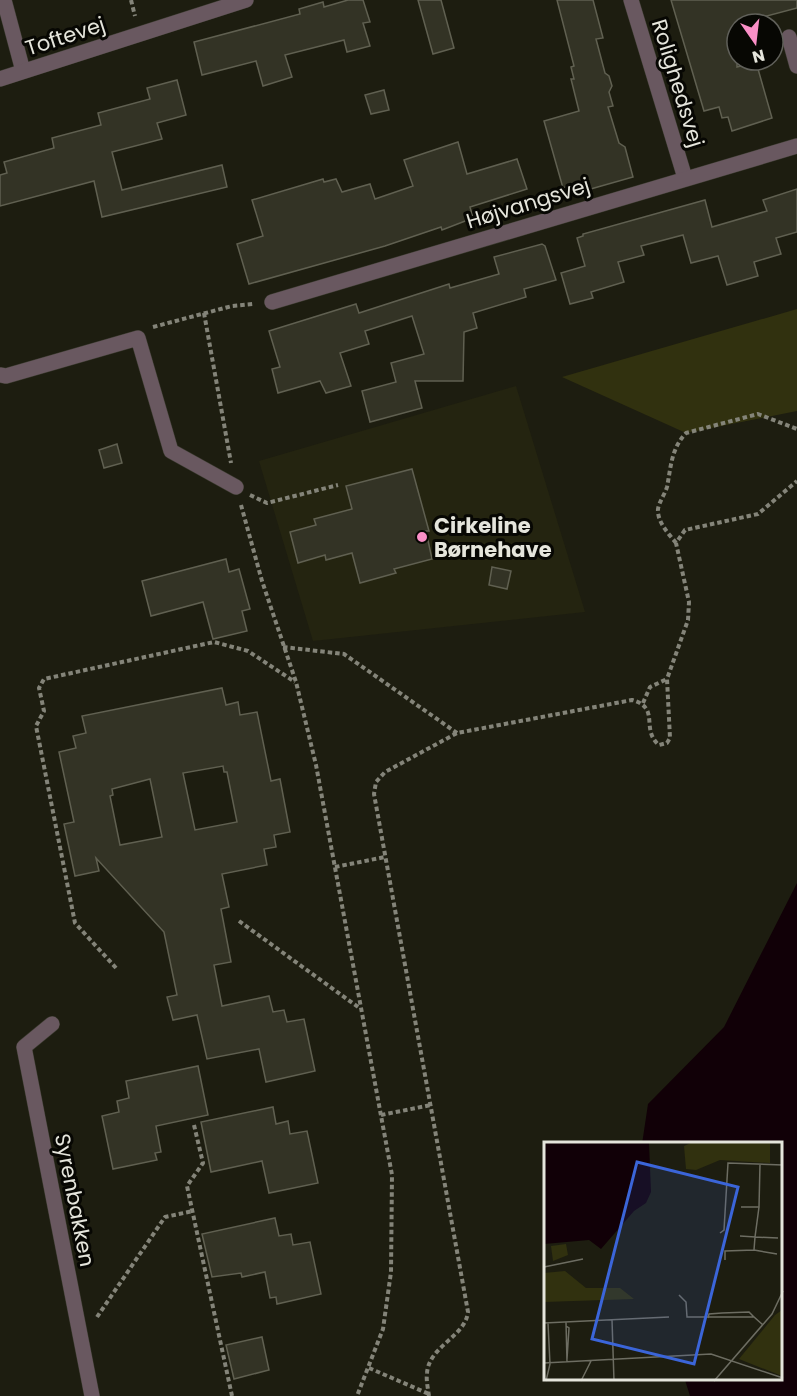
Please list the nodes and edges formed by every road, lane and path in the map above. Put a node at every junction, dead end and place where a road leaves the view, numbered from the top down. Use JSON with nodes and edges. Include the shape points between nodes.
{"nodes":[{"id":1,"x":4,"y":0,"type":"edge"},
{"id":2,"x":246,"y":0,"type":"edge"},
{"id":3,"x":631,"y":0,"type":"edge"},
{"id":4,"x":789,"y":37,"type":"dead end"},
{"id":5,"x":797,"y":66,"type":"edge"},
{"id":6,"x":23,"y":72,"type":"junction"},
{"id":7,"x":0,"y":79,"type":"edge"},
{"id":8,"x":797,"y":146,"type":"edge"},
{"id":9,"x":685,"y":178,"type":"junction"},
{"id":10,"x":272,"y":302,"type":"dead end"},
{"id":11,"x":204,"y":314,"type":"dead end"},
{"id":12,"x":0,"y":375,"type":"edge"},
{"id":13,"x":797,"y":429,"type":"edge"},
{"id":14,"x":797,"y":481,"type":"edge"},
{"id":15,"x":338,"y":485,"type":"dead end"},
{"id":16,"x":237,"y":488,"type":"junction"},
{"id":17,"x":675,"y":543,"type":"junction"},
{"id":18,"x":283,"y":647,"type":"junction"},
{"id":19,"x":666,"y":679,"type":"junction"},
{"id":20,"x":296,"y":682,"type":"junction"},
{"id":21,"x":643,"y":703,"type":"junction"},
{"id":22,"x":457,"y":733,"type":"junction"},
{"id":23,"x":385,"y":857,"type":"junction"},
{"id":24,"x":335,"y":867,"type":"junction"},
{"id":25,"x":239,"y":921,"type":"dead end"},
{"id":26,"x":116,"y":968,"type":"dead end"},
{"id":27,"x":359,"y":1008,"type":"junction"},
{"id":28,"x":52,"y":1024,"type":"dead end"},
{"id":29,"x":431,"y":1105,"type":"junction"},
{"id":30,"x":381,"y":1114,"type":"junction"},
{"id":31,"x":194,"y":1125,"type":"dead end"},
{"id":32,"x":193,"y":1211,"type":"junction"},
{"id":33,"x":81,"y":1342,"type":"junction"},
{"id":34,"x":369,"y":1368,"type":"junction"},
{"id":35,"x":429,"y":1395,"type":"edge"},
{"id":36,"x":92,"y":1396,"type":"edge"},
{"id":37,"x":232,"y":1396,"type":"edge"},
{"id":38,"x":357,"y":1396,"type":"edge"}],
"edges":[{"from":1,"to":6,"type":"street"},
{"from":2,"to":6,"type":"street","name":"Toftevej"},
{"from":3,"to":9,"type":"street","name":"Rolighedsvej"},
{"from":4,"to":5,"type":"street"},
{"from":6,"to":7,"type":"street","name":"Toftevej"},
{"from":8,"to":9,"type":"street","name":"Højvangsvej"},
{"from":9,"to":10,"type":"street","name":"Højvangsvej"},
{"from":11,"to":16,"type":"path"},
{"from":12,"to":16,"type":"street","via":[[138,338],[171,451]]},
{"from":13,"to":17,"type":"path","via":[[758,414],[686,433],[678,441],[658,510]]},
{"from":14,"to":17,"type":"path","via":[[758,514],[685,530]]},
{"from":15,"to":16,"type":"path","via":[[267,503]]},
{"from":16,"to":18,"type":"path"},
{"from":17,"to":19,"type":"path","via":[[689,602],[688,620]]},
{"from":18,"to":20,"type":"path"},
{"from":18,"to":22,"type":"path","via":[[344,654]]},
{"from":19,"to":21,"type":"path","via":[[650,687]]},
{"from":19,"to":21,"type":"path","via":[[670,738],[667,743],[655,742]]},
{"from":20,"to":24,"type":"path"},
{"from":20,"to":26,"type":"path","via":[[248,651],[214,642],[44,679],[39,688],[44,711],[36,726],[75,923]]},
{"from":21,"to":22,"type":"path","via":[[632,700]]},
{"from":22,"to":23,"type":"path","via":[[385,772],[376,782],[374,794]]},
{"from":23,"to":24,"type":"path"},
{"from":23,"to":29,"type":"path"},
{"from":24,"to":27,"type":"path"},
{"from":25,"to":27,"type":"path"},
{"from":27,"to":30,"type":"path"},
{"from":28,"to":33,"type":"street","name":"Syrenbakken","via":[[24,1047]]},
{"from":29,"to":30,"type":"path"},
{"from":29,"to":35,"type":"path","via":[[468,1312],[462,1327],[429,1362]]},
{"from":30,"to":34,"type":"path","via":[[392,1175],[394,1224],[383,1329]]},
{"from":31,"to":32,"type":"path","via":[[203,1163],[187,1186]]},
{"from":32,"to":33,"type":"path","via":[[165,1217]]},
{"from":32,"to":37,"type":"path"},
{"from":33,"to":36,"type":"street","name":"Syrenbakken"},
{"from":34,"to":35,"type":"path"},
{"from":34,"to":38,"type":"path"}]}
